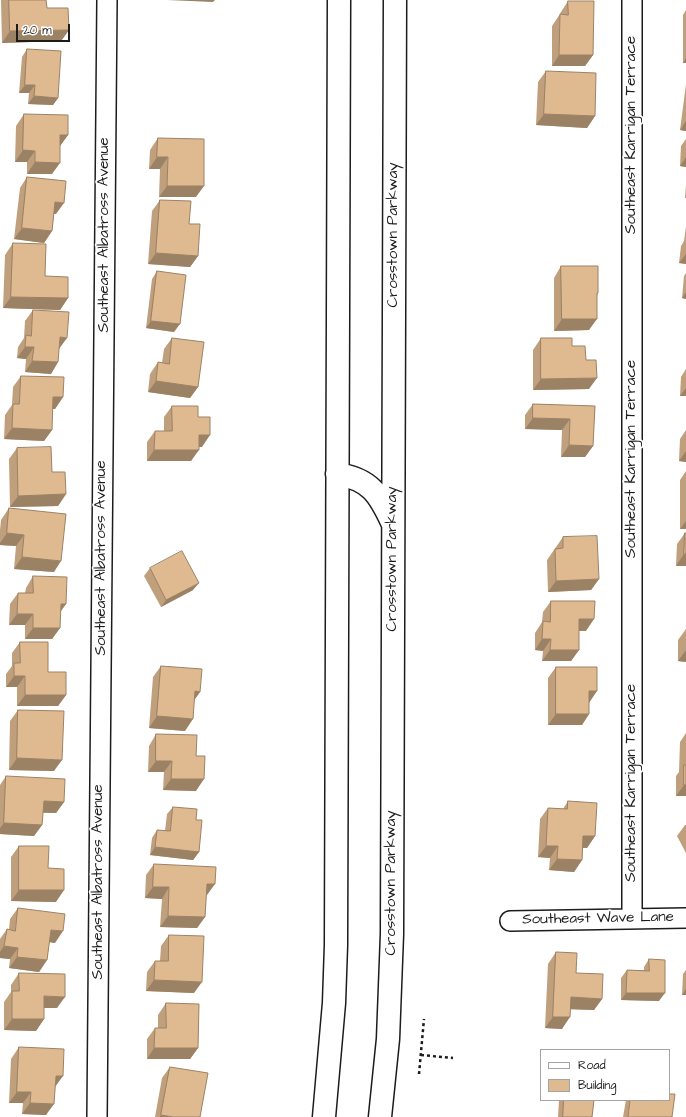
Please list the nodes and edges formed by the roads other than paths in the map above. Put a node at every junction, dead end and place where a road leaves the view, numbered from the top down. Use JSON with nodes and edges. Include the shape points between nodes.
{"nodes":[{"id":1,"x":107,"y":0,"type":"edge"},
{"id":2,"x":339,"y":0,"type":"edge"},
{"id":3,"x":395,"y":0,"type":"edge"},
{"id":4,"x":632,"y":0,"type":"edge"},
{"id":5,"x":338,"y":474,"type":"junction"},
{"id":6,"x":393,"y":524,"type":"junction"},
{"id":7,"x":632,"y":918,"type":"junction"},
{"id":8,"x":686,"y":918,"type":"edge"},
{"id":9,"x":510,"y":921,"type":"dead end"},
{"id":10,"x":330,"y":1059,"type":"junction"},
{"id":11,"x":97,"y":1117,"type":"edge"},
{"id":12,"x":324,"y":1117,"type":"edge"},
{"id":13,"x":340,"y":1117,"type":"edge"},
{"id":14,"x":380,"y":1117,"type":"edge"}],
"edges":[{"from":1,"to":11,"type":"street","name":"Southeast Albatross Avenue"},
{"from":2,"to":5,"type":"main road"},
{"from":3,"to":6,"type":"main road","name":"Crosstown Parkway"},
{"from":4,"to":7,"type":"street","name":"Southeast Karrigan Terrace"},
{"from":5,"to":6,"type":"main road","via":[[353,476],[367,483],[381,499]]},
{"from":5,"to":10,"type":"main road","via":[[336,945]]},
{"from":6,"to":14,"type":"main road","name":"Crosstown Parkway","via":[[391,981]]},
{"from":7,"to":8,"type":"street","name":"Southeast Wave Lane"},
{"from":7,"to":9,"type":"street","name":"Southeast Wave Lane"},
{"from":10,"to":12,"type":"main road"},
{"from":10,"to":13,"type":"main road"}]}
